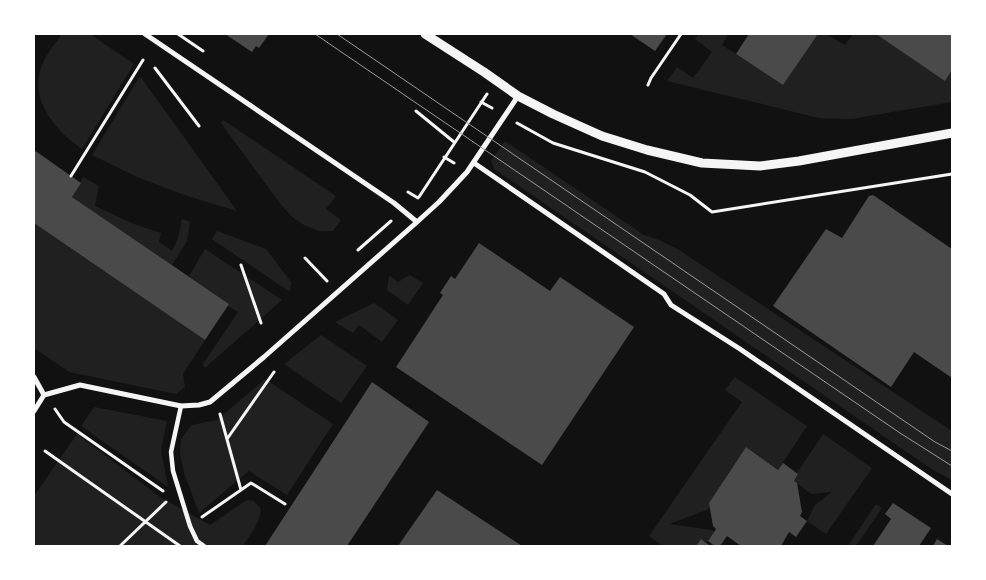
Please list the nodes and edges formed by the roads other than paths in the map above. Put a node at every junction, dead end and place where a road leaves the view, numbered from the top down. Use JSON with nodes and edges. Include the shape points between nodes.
{"nodes":[{"id":1,"x":145,"y":34,"type":"edge"},
{"id":2,"x":425,"y":34,"type":"edge"},
{"id":3,"x":518,"y":96,"type":"junction"},
{"id":4,"x":952,"y":133,"type":"edge"},
{"id":5,"x":474,"y":163,"type":"junction"},
{"id":6,"x":418,"y":222,"type":"junction"},
{"id":7,"x":34,"y":378,"type":"edge"},
{"id":8,"x":44,"y":395,"type":"junction"},
{"id":9,"x":181,"y":406,"type":"junction"},
{"id":10,"x":34,"y":410,"type":"edge"},
{"id":11,"x":952,"y":494,"type":"edge"},
{"id":12,"x":204,"y":546,"type":"edge"}],
"edges":[{"from":1,"to":6,"type":"street"},
{"from":2,"to":3,"type":"street"},
{"from":3,"to":4,"type":"street","via":[[602,136],[702,163],[730,166],[799,161]]},
{"from":3,"to":5,"type":"street"},
{"from":5,"to":6,"type":"street"},
{"from":5,"to":11,"type":"street","via":[[664,294],[671,305]]},
{"from":6,"to":9,"type":"street","via":[[210,402]]},
{"from":7,"to":8,"type":"street"},
{"from":8,"to":9,"type":"street","via":[[80,385]]},
{"from":8,"to":10,"type":"street"},
{"from":9,"to":12,"type":"street","via":[[171,452],[173,471],[190,526],[197,541]]}]}
